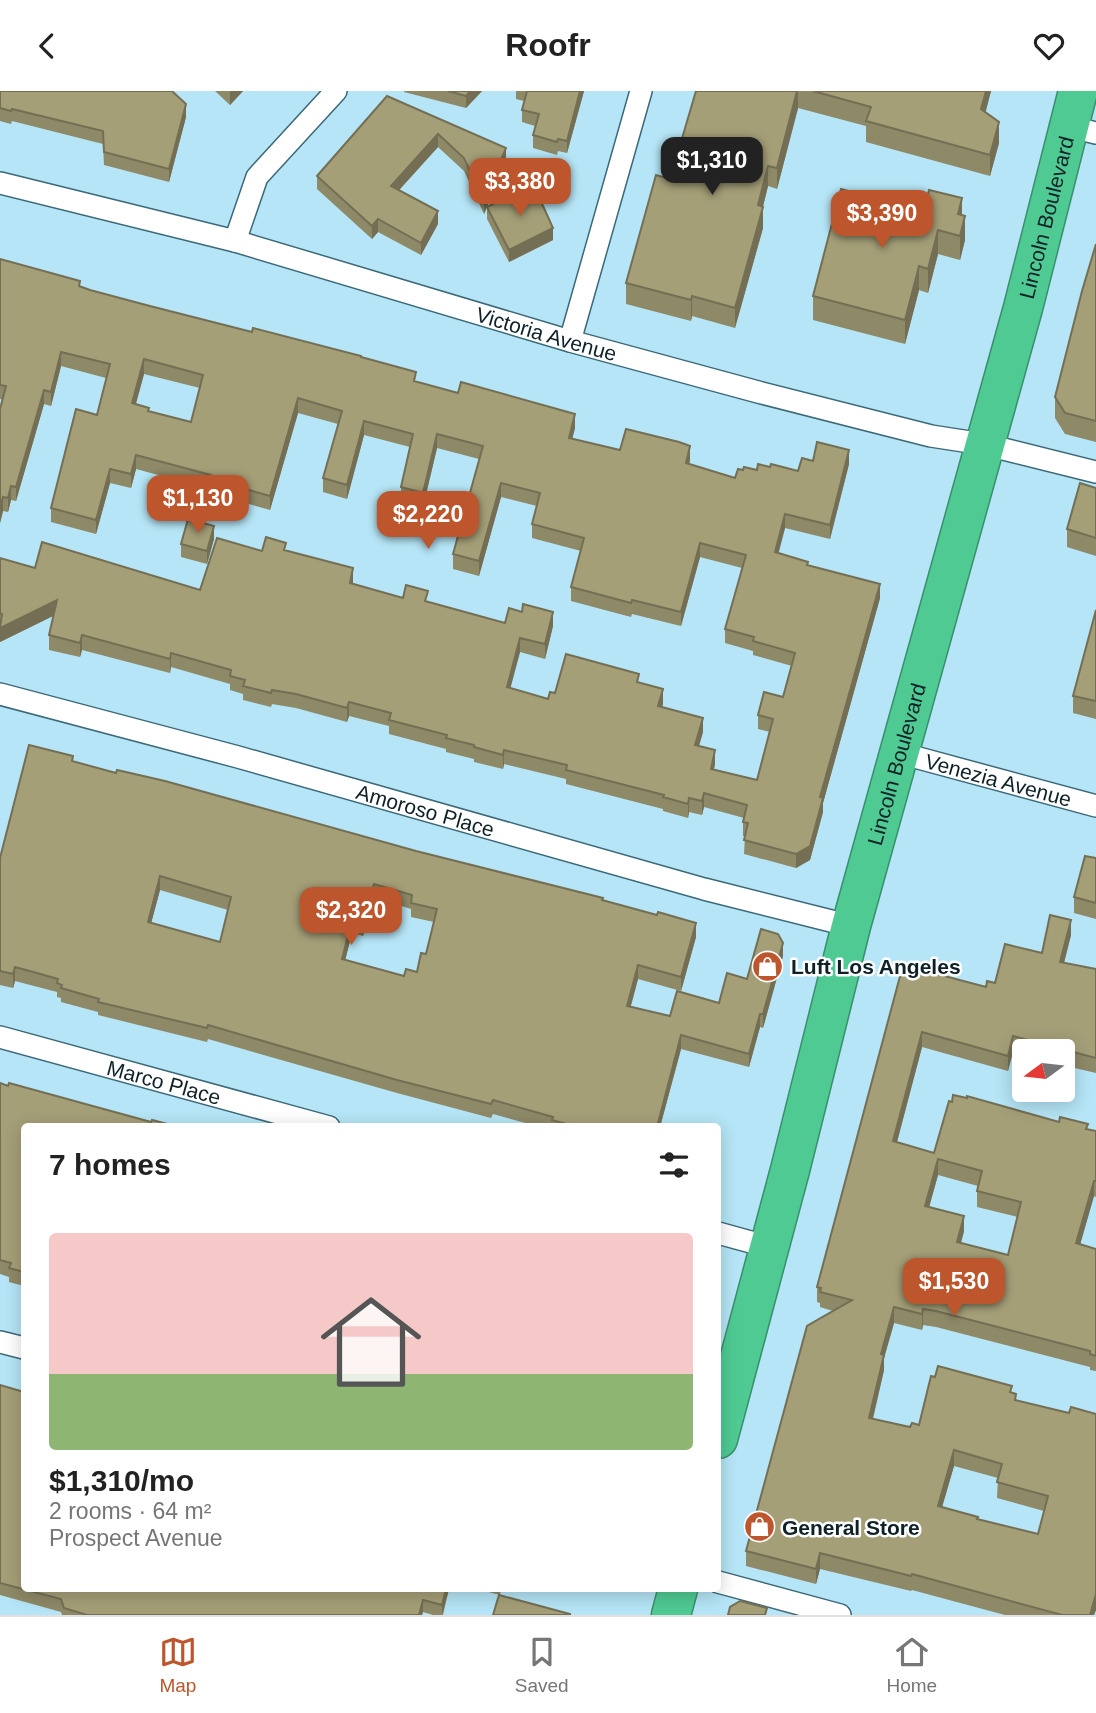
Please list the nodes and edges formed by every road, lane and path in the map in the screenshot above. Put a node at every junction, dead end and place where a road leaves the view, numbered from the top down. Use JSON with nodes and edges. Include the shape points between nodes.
{"nodes":[{"id":1,"x":336,"y":91,"type":"edge"},
{"id":2,"x":641,"y":91,"type":"edge"},
{"id":3,"x":1081,"y":117,"type":"edge"},
{"id":4,"x":0,"y":183,"type":"edge"},
{"id":5,"x":235,"y":241,"type":"junction"},
{"id":6,"x":570,"y":341,"type":"junction"},
{"id":7,"x":983,"y":444,"type":"junction"},
{"id":8,"x":1096,"y":472,"type":"edge"},
{"id":9,"x":0,"y":694,"type":"edge"},
{"id":10,"x":900,"y":753,"type":"junction"},
{"id":11,"x":1096,"y":806,"type":"edge"},
{"id":12,"x":851,"y":926,"type":"junction"},
{"id":13,"x":0,"y":1037,"type":"edge"},
{"id":14,"x":314,"y":1123,"type":"edge"},
{"id":15,"x":721,"y":1234,"type":"edge"},
{"id":16,"x":769,"y":1247,"type":"junction"},
{"id":17,"x":0,"y":1342,"type":"edge"},
{"id":18,"x":21,"y":1348,"type":"edge"},
{"id":19,"x":721,"y":1428,"type":"edge"},
{"id":20,"x":721,"y":1583,"type":"edge"},
{"id":21,"x":677,"y":1592,"type":"edge"},
{"id":22,"x":671,"y":1615,"type":"edge"},
{"id":23,"x":840,"y":1615,"type":"edge"}],
"edges":[{"from":1,"to":5,"type":"street","via":[[257,177]]},
{"from":2,"to":6,"type":"street"},
{"from":3,"to":7,"type":"highway","name":"Lincoln Boulevard"},
{"from":4,"to":5,"type":"street","name":"Victoria Avenue"},
{"from":5,"to":6,"type":"street","name":"Victoria Avenue"},
{"from":6,"to":7,"type":"street","name":"Victoria Avenue","via":[[931,436]]},
{"from":7,"to":8,"type":"street","name":"Victoria Avenue"},
{"from":7,"to":10,"type":"highway","name":"Lincoln Boulevard"},
{"from":9,"to":12,"type":"street","name":"Amoroso Place"},
{"from":10,"to":11,"type":"street","name":"Venezia Avenue"},
{"from":10,"to":12,"type":"highway","name":"Lincoln Boulevard"},
{"from":12,"to":16,"type":"highway","name":"Lincoln Boulevard"},
{"from":13,"to":14,"type":"street","name":"Marco Place"},
{"from":15,"to":16,"type":"street"},
{"from":16,"to":19,"type":"highway","name":"Lincoln Boulevard"},
{"from":17,"to":18,"type":"street"},
{"from":20,"to":23,"type":"street"},
{"from":21,"to":22,"type":"highway"}]}
